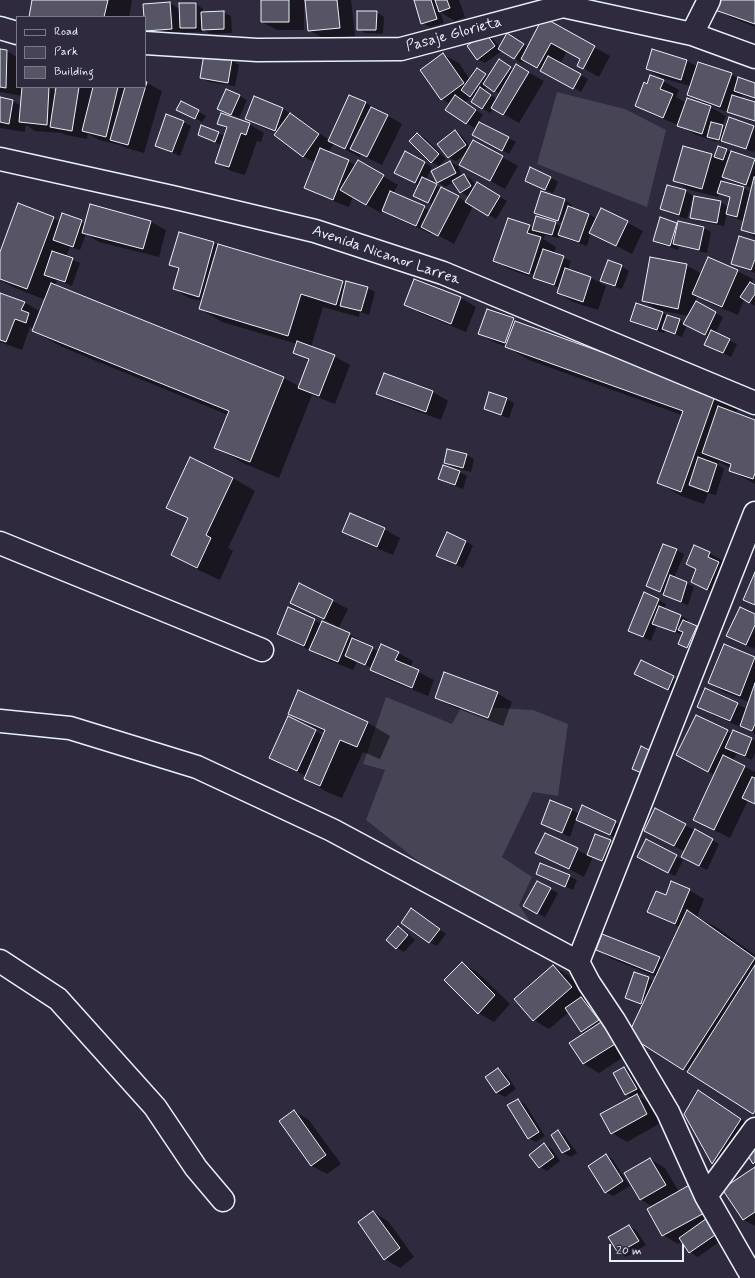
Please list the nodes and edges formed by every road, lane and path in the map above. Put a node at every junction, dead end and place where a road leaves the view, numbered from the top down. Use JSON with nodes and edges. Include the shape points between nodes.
{"nodes":[{"id":1,"x":709,"y":0,"type":"edge"},
{"id":2,"x":0,"y":28,"type":"edge"},
{"id":3,"x":16,"y":33,"type":"edge"},
{"id":4,"x":692,"y":34,"type":"junction"},
{"id":5,"x":146,"y":43,"type":"edge"},
{"id":6,"x":755,"y":57,"type":"edge"},
{"id":7,"x":0,"y":160,"type":"edge"},
{"id":8,"x":755,"y":403,"type":"edge"},
{"id":9,"x":755,"y":513,"type":"edge"},
{"id":10,"x":0,"y":544,"type":"edge"},
{"id":11,"x":262,"y":650,"type":"dead end"},
{"id":12,"x":0,"y":721,"type":"edge"},
{"id":13,"x":0,"y":961,"type":"edge"},
{"id":14,"x":578,"y":962,"type":"junction"},
{"id":15,"x":755,"y":1129,"type":"edge"},
{"id":16,"x":706,"y":1196,"type":"junction"},
{"id":17,"x":223,"y":1200,"type":"dead end"},
{"id":18,"x":753,"y":1278,"type":"edge"}],
"edges":[{"from":1,"to":4,"type":"street"},
{"from":2,"to":3,"type":"street"},
{"from":4,"to":5,"type":"street","name":"Pasaje Glorieta","via":[[563,6],[401,49],[257,50]]},
{"from":4,"to":6,"type":"street","name":"Pasaje Glorieta"},
{"from":7,"to":8,"type":"street","name":"Avenida Nicanor Larrea","via":[[315,230],[443,273]]},
{"from":9,"to":14,"type":"street"},
{"from":10,"to":11,"type":"street"},
{"from":12,"to":14,"type":"street","via":[[70,728],[197,767],[332,830]]},
{"from":13,"to":17,"type":"street","via":[[58,999],[155,1107],[196,1168]]},
{"from":14,"to":16,"type":"street","via":[[668,1112]]},
{"from":15,"to":16,"type":"street"},
{"from":16,"to":18,"type":"street"}]}
